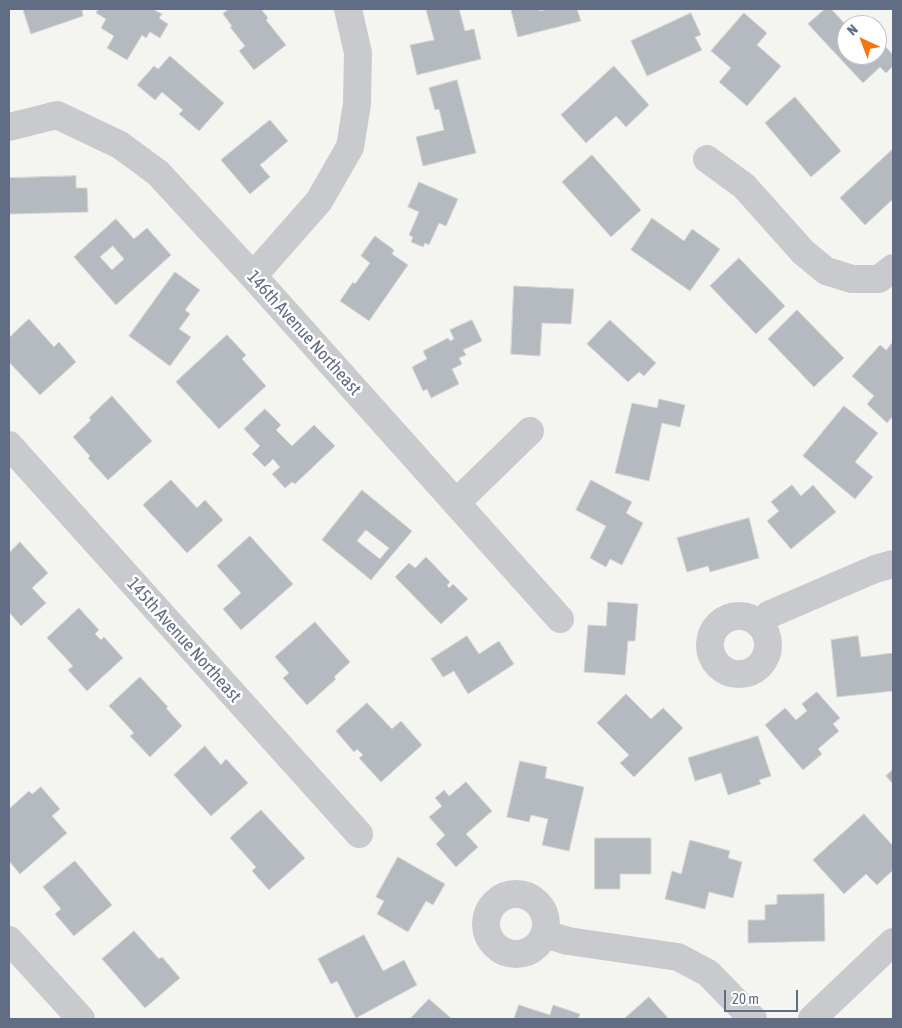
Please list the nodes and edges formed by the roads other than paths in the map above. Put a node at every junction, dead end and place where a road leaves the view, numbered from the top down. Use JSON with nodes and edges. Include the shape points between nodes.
{"nodes":[{"id":1,"x":348,"y":9,"type":"edge"},
{"id":2,"x":9,"y":126,"type":"edge"},
{"id":3,"x":707,"y":159,"type":"dead end"},
{"id":4,"x":893,"y":268,"type":"edge"},
{"id":5,"x":253,"y":276,"type":"junction"},
{"id":6,"x":530,"y":431,"type":"dead end"},
{"id":7,"x":9,"y":446,"type":"edge"},
{"id":8,"x":456,"y":503,"type":"junction"},
{"id":9,"x":893,"y":564,"type":"edge"},
{"id":10,"x":560,"y":619,"type":"dead end"},
{"id":11,"x":761,"y":626,"type":"dead end"},
{"id":12,"x":360,"y":834,"type":"dead end"},
{"id":13,"x":545,"y":934,"type":"dead end"},
{"id":14,"x":9,"y":940,"type":"edge"},
{"id":15,"x":893,"y":942,"type":"edge"},
{"id":16,"x":81,"y":1019,"type":"edge"},
{"id":17,"x":753,"y":1019,"type":"edge"},
{"id":18,"x":812,"y":1019,"type":"edge"}],
"edges":[{"from":1,"to":5,"type":"street","via":[[358,53],[357,104],[350,147],[320,201]]},
{"from":2,"to":5,"type":"street","name":"146th Avenue Northeast","via":[[57,115],[120,144],[158,173]]},
{"from":3,"to":4,"type":"street","via":[[744,186],[803,252],[826,271],[852,279],[879,279]]},
{"from":5,"to":8,"type":"street","name":"146th Avenue Northeast"},
{"from":6,"to":8,"type":"street"},
{"from":7,"to":12,"type":"street","name":"145th Avenue Northeast"},
{"from":8,"to":10,"type":"street","name":"146th Avenue Northeast"},
{"from":9,"to":11,"type":"street","via":[[768,615]]},
{"from":13,"to":17,"type":"street","via":[[568,941],[678,957],[708,973]]},
{"from":14,"to":16,"type":"street"},
{"from":15,"to":18,"type":"street"}]}
